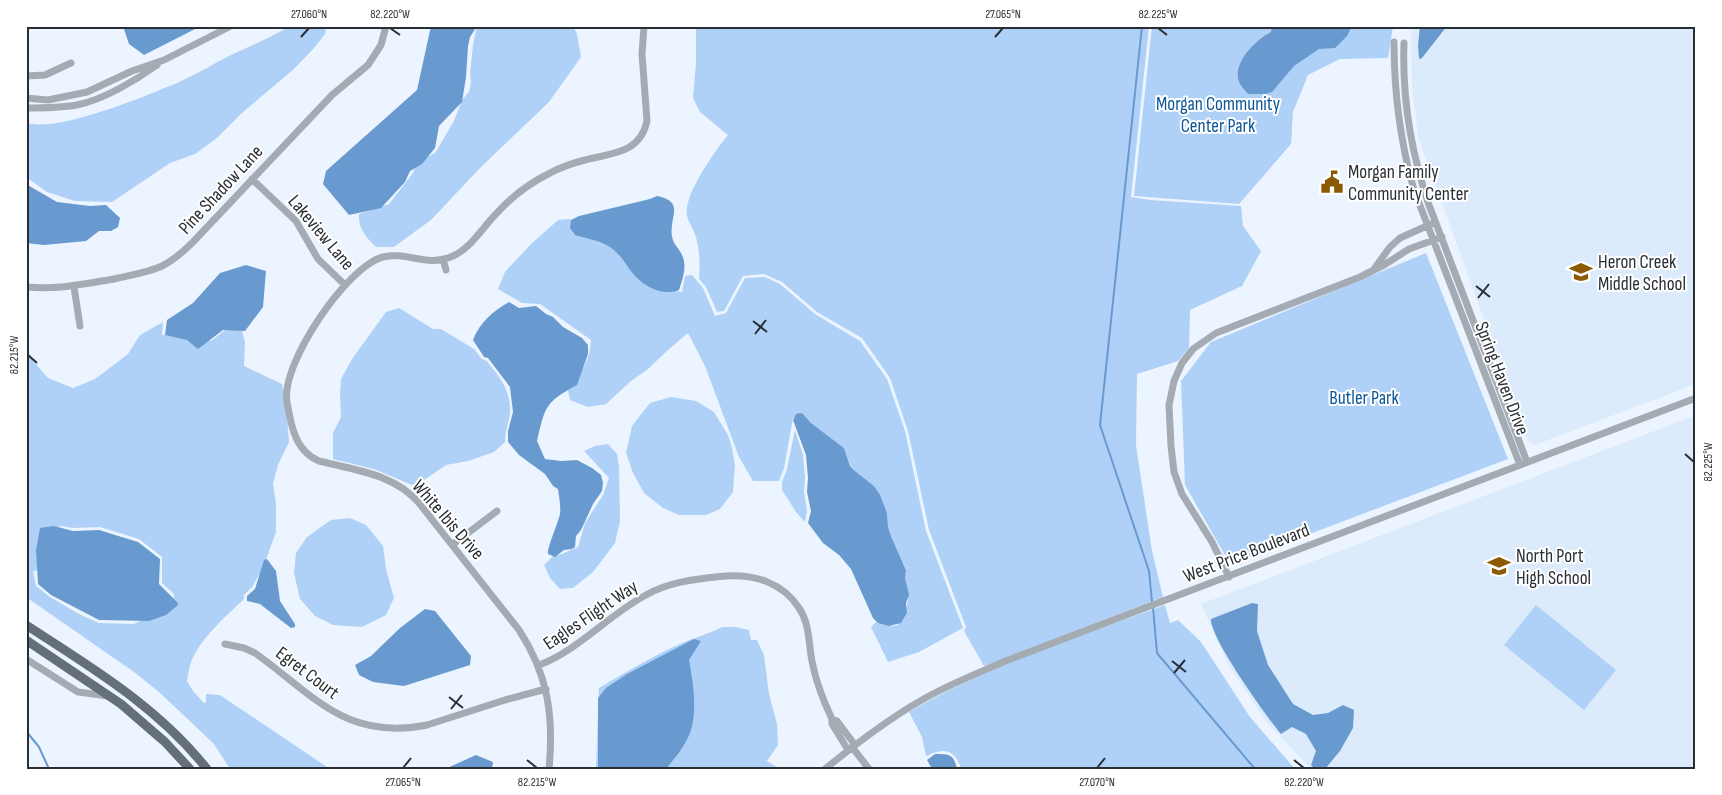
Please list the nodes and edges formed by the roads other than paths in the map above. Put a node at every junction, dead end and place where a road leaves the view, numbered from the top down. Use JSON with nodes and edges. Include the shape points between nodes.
{"nodes":[{"id":1,"x":231,"y":26,"type":"edge"},
{"id":2,"x":386,"y":26,"type":"edge"},
{"id":3,"x":644,"y":26,"type":"edge"},
{"id":4,"x":1394,"y":42,"type":"dead end"},
{"id":5,"x":1404,"y":43,"type":"dead end"},
{"id":6,"x":164,"y":60,"type":"junction"},
{"id":7,"x":70,"y":63,"type":"dead end"},
{"id":8,"x":26,"y":76,"type":"edge"},
{"id":9,"x":26,"y":98,"type":"edge"},
{"id":10,"x":26,"y":108,"type":"edge"},
{"id":11,"x":252,"y":179,"type":"junction"},
{"id":12,"x":1436,"y":222,"type":"junction"},
{"id":13,"x":1427,"y":226,"type":"junction"},
{"id":14,"x":1442,"y":237,"type":"junction"},
{"id":15,"x":1432,"y":241,"type":"junction"},
{"id":16,"x":443,"y":259,"type":"junction"},
{"id":17,"x":446,"y":270,"type":"dead end"},
{"id":18,"x":1370,"y":272,"type":"junction"},
{"id":19,"x":345,"y":285,"type":"junction"},
{"id":20,"x":26,"y":287,"type":"edge"},
{"id":21,"x":74,"y":287,"type":"junction"},
{"id":22,"x":80,"y":326,"type":"dead end"},
{"id":23,"x":1696,"y":398,"type":"edge"},
{"id":24,"x":1527,"y":462,"type":"junction"},
{"id":25,"x":1520,"y":466,"type":"junction"},
{"id":26,"x":497,"y":510,"type":"dead end"},
{"id":27,"x":452,"y":545,"type":"junction"},
{"id":28,"x":1228,"y":576,"type":"junction"},
{"id":29,"x":26,"y":625,"type":"edge"},
{"id":30,"x":26,"y":640,"type":"edge"},
{"id":31,"x":226,"y":644,"type":"dead end"},
{"id":32,"x":26,"y":659,"type":"edge"},
{"id":33,"x":538,"y":665,"type":"junction"},
{"id":34,"x":546,"y":689,"type":"junction"},
{"id":35,"x":111,"y":696,"type":"junction"},
{"id":36,"x":852,"y":747,"type":"junction"},
{"id":37,"x":190,"y":769,"type":"edge"},
{"id":38,"x":207,"y":769,"type":"edge"},
{"id":39,"x":549,"y":769,"type":"edge"},
{"id":40,"x":826,"y":769,"type":"edge"},
{"id":41,"x":869,"y":769,"type":"edge"}],
"edges":[{"from":1,"to":6,"type":"street"},
{"from":2,"to":11,"type":"street","name":"Pine Shadow Lane","via":[[381,45],[368,64],[336,91]]},
{"from":3,"to":16,"type":"street","name":"White Ibis Drive","via":[[642,54],[647,120],[638,139],[622,152],[572,163],[532,183],[504,205],[465,248]]},
{"from":4,"to":13,"type":"street","name":"Spring Haven Drive","via":[[1396,107],[1402,143]]},
{"from":5,"to":12,"type":"street","name":"Spring Haven Drive","via":[[1411,142]]},
{"from":6,"to":9,"type":"street","via":[[79,95],[48,100]]},
{"from":6,"to":10,"type":"street","via":[[140,78],[79,105]]},
{"from":7,"to":8,"type":"street","via":[[45,75]]},
{"from":11,"to":19,"type":"street","name":"Lakeview Lane","via":[[296,222],[318,259]]},
{"from":11,"to":21,"type":"street","name":"Pine Shadow Lane","via":[[193,242],[170,261],[141,273]]},
{"from":12,"to":13,"type":"street"},
{"from":12,"to":14,"type":"street","name":"Spring Haven Drive"},
{"from":13,"to":15,"type":"street","name":"Spring Haven Drive"},
{"from":13,"to":18,"type":"street","via":[[1395,243]]},
{"from":14,"to":15,"type":"street"},
{"from":14,"to":24,"type":"street","name":"Spring Haven Drive"},
{"from":15,"to":18,"type":"street"},
{"from":15,"to":25,"type":"street","name":"Spring Haven Drive"},
{"from":16,"to":17,"type":"street"},
{"from":16,"to":19,"type":"street","name":"White Ibis Drive","via":[[425,261],[394,255],[381,257],[362,268]]},
{"from":18,"to":28,"type":"street","via":[[1216,333],[1193,349],[1177,372],[1169,405],[1174,472],[1182,494],[1212,542]]},
{"from":19,"to":27,"type":"street","name":"White Ibis Drive","via":[[312,329],[288,384],[286,400],[297,440],[314,459],[381,476],[402,487],[417,500]]},
{"from":20,"to":21,"type":"street","name":"Pine Shadow Lane"},
{"from":21,"to":22,"type":"street"},
{"from":23,"to":24,"type":"street","name":"West Price Boulevard"},
{"from":24,"to":25,"type":"street","name":"West Price Boulevard"},
{"from":25,"to":28,"type":"street","name":"West Price Boulevard"},
{"from":26,"to":27,"type":"street"},
{"from":27,"to":33,"type":"street","name":"White Ibis Drive","via":[[519,630]]},
{"from":28,"to":36,"type":"street","name":"West Price Boulevard","via":[[1003,662],[931,695]]},
{"from":29,"to":38,"type":"main road","via":[[140,702],[172,730]]},
{"from":30,"to":35,"type":"main road"},
{"from":31,"to":34,"type":"street","name":"Egret Court","via":[[255,653],[331,711],[375,727],[427,725]]},
{"from":32,"to":35,"type":"street","via":[[78,692]]},
{"from":33,"to":34,"type":"street","name":"White Ibis Drive"},
{"from":33,"to":36,"type":"street","name":"Eagles Flight Way","via":[[561,655],[636,601],[663,587],[703,578],[754,577],[783,590],[802,614],[808,627],[818,685],[832,724]]},
{"from":34,"to":39,"type":"street","name":"White Ibis Drive","via":[[550,723]]},
{"from":35,"to":37,"type":"main road","via":[[154,731]]},
{"from":36,"to":40,"type":"street","name":"West Price Boulevard"},
{"from":36,"to":41,"type":"street","name":"Eagles Flight Way"}]}
